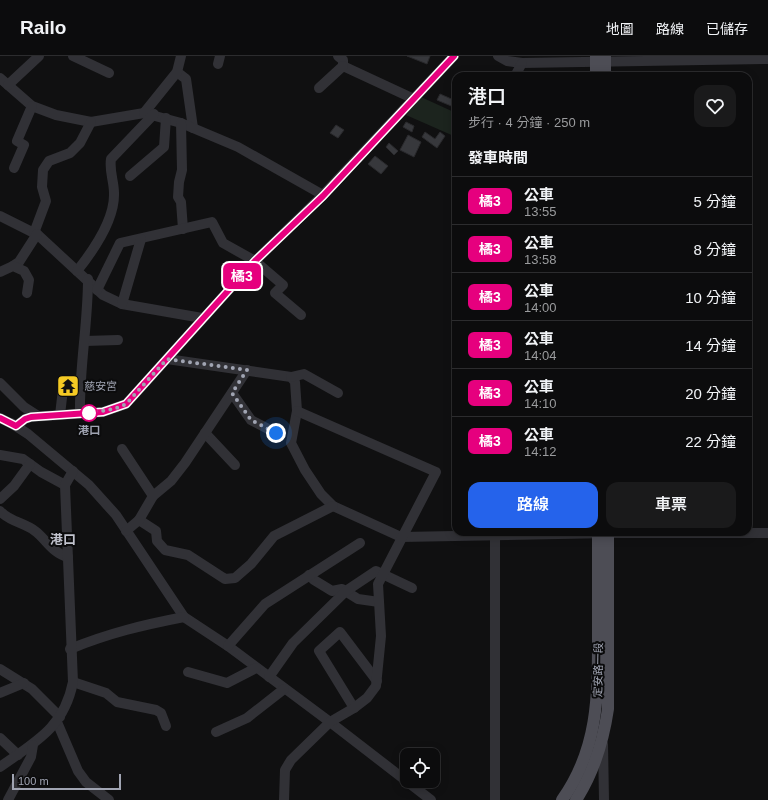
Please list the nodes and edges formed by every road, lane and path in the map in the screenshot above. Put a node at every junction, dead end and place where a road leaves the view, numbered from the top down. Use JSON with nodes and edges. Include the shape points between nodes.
{"nodes":[{"id":1,"x":39,"y":56,"type":"edge"},
{"id":2,"x":73,"y":56,"type":"edge"},
{"id":3,"x":181,"y":56,"type":"edge"},
{"id":4,"x":338,"y":56,"type":"edge"},
{"id":5,"x":454,"y":56,"type":"edge"},
{"id":6,"x":498,"y":56,"type":"edge"},
{"id":7,"x":600,"y":58,"type":"edge"},
{"id":8,"x":768,"y":59,"type":"edge"},
{"id":9,"x":522,"y":63,"type":"junction"},
{"id":10,"x":343,"y":66,"type":"junction"},
{"id":11,"x":177,"y":72,"type":"junction"},
{"id":12,"x":517,"y":72,"type":"edge"},
{"id":13,"x":597,"y":72,"type":"edge"},
{"id":14,"x":604,"y":72,"type":"edge"},
{"id":15,"x":109,"y":73,"type":"dead end"},
{"id":16,"x":4,"y":82,"type":"edge"},
{"id":17,"x":319,"y":88,"type":"dead end"},
{"id":18,"x":414,"y":99,"type":"junction"},
{"id":19,"x":32,"y":106,"type":"junction"},
{"id":20,"x":149,"y":114,"type":"junction"},
{"id":21,"x":166,"y":118,"type":"junction"},
{"id":22,"x":92,"y":122,"type":"junction"},
{"id":23,"x":181,"y":124,"type":"junction"},
{"id":24,"x":193,"y":128,"type":"junction"},
{"id":25,"x":14,"y":168,"type":"dead end"},
{"id":26,"x":130,"y":176,"type":"dead end"},
{"id":27,"x":323,"y":196,"type":"junction"},
{"id":28,"x":0,"y":216,"type":"edge"},
{"id":29,"x":183,"y":229,"type":"junction"},
{"id":30,"x":36,"y":234,"type":"junction"},
{"id":31,"x":141,"y":239,"type":"junction"},
{"id":32,"x":255,"y":261,"type":"junction"},
{"id":33,"x":13,"y":266,"type":"junction"},
{"id":34,"x":78,"y":271,"type":"junction"},
{"id":35,"x":0,"y":272,"type":"edge"},
{"id":36,"x":88,"y":279,"type":"junction"},
{"id":37,"x":97,"y":290,"type":"junction"},
{"id":38,"x":27,"y":293,"type":"dead end"},
{"id":39,"x":122,"y":304,"type":"junction"},
{"id":40,"x":301,"y":315,"type":"dead end"},
{"id":41,"x":202,"y":318,"type":"junction"},
{"id":42,"x":118,"y":340,"type":"dead end"},
{"id":43,"x":86,"y":341,"type":"junction"},
{"id":44,"x":167,"y":359,"type":"junction"},
{"id":45,"x":247,"y":370,"type":"junction"},
{"id":46,"x":290,"y":377,"type":"junction"},
{"id":47,"x":0,"y":383,"type":"edge"},
{"id":48,"x":80,"y":391,"type":"junction"},
{"id":49,"x":232,"y":393,"type":"junction"},
{"id":50,"x":338,"y":393,"type":"dead end"},
{"id":51,"x":297,"y":411,"type":"junction"},
{"id":52,"x":80,"y":414,"type":"junction"},
{"id":53,"x":60,"y":415,"type":"junction"},
{"id":54,"x":38,"y":416,"type":"junction"},
{"id":55,"x":0,"y":418,"type":"edge"},
{"id":56,"x":16,"y":426,"type":"junction"},
{"id":57,"x":205,"y":433,"type":"junction"},
{"id":58,"x":276,"y":433,"type":"dead end"},
{"id":59,"x":122,"y":449,"type":"dead end"},
{"id":60,"x":0,"y":455,"type":"edge"},
{"id":61,"x":30,"y":464,"type":"junction"},
{"id":62,"x":235,"y":465,"type":"dead end"},
{"id":63,"x":73,"y":470,"type":"junction"},
{"id":64,"x":65,"y":485,"type":"junction"},
{"id":65,"x":153,"y":496,"type":"junction"},
{"id":66,"x":0,"y":499,"type":"edge"},
{"id":67,"x":334,"y":506,"type":"junction"},
{"id":68,"x":0,"y":511,"type":"edge"},
{"id":69,"x":139,"y":520,"type":"junction"},
{"id":70,"x":126,"y":531,"type":"junction"},
{"id":71,"x":752,"y":533,"type":"edge"},
{"id":72,"x":768,"y":533,"type":"edge"},
{"id":73,"x":452,"y":535,"type":"edge"},
{"id":74,"x":495,"y":536,"type":"edge"},
{"id":75,"x":603,"y":536,"type":"edge"},
{"id":76,"x":603,"y":536,"type":"edge"},
{"id":77,"x":401,"y":537,"type":"junction"},
{"id":78,"x":360,"y":543,"type":"dead end"},
{"id":79,"x":68,"y":557,"type":"junction"},
{"id":80,"x":309,"y":575,"type":"junction"},
{"id":81,"x":382,"y":576,"type":"junction"},
{"id":82,"x":412,"y":588,"type":"dead end"},
{"id":83,"x":346,"y":591,"type":"junction"},
{"id":84,"x":379,"y":602,"type":"junction"},
{"id":85,"x":184,"y":617,"type":"junction"},
{"id":86,"x":228,"y":646,"type":"junction"},
{"id":87,"x":70,"y":649,"type":"junction"},
{"id":88,"x":256,"y":668,"type":"junction"},
{"id":89,"x":0,"y":669,"type":"edge"},
{"id":90,"x":188,"y":672,"type":"dead end"},
{"id":91,"x":268,"y":677,"type":"junction"},
{"id":92,"x":377,"y":681,"type":"junction"},
{"id":93,"x":73,"y":682,"type":"junction"},
{"id":94,"x":24,"y":683,"type":"junction"},
{"id":95,"x":284,"y":689,"type":"junction"},
{"id":96,"x":0,"y":693,"type":"edge"},
{"id":97,"x":354,"y":708,"type":"junction"},
{"id":98,"x":58,"y":720,"type":"junction"},
{"id":99,"x":330,"y":722,"type":"junction"},
{"id":100,"x":166,"y":726,"type":"dead end"},
{"id":101,"x":216,"y":732,"type":"dead end"},
{"id":102,"x":0,"y":738,"type":"edge"},
{"id":103,"x":603,"y":739,"type":"junction"},
{"id":104,"x":33,"y":745,"type":"junction"},
{"id":105,"x":18,"y":755,"type":"junction"},
{"id":106,"x":0,"y":767,"type":"edge"},
{"id":107,"x":8,"y":800,"type":"edge"},
{"id":108,"x":109,"y":800,"type":"edge"},
{"id":109,"x":284,"y":800,"type":"edge"},
{"id":110,"x":431,"y":800,"type":"edge"},
{"id":111,"x":496,"y":800,"type":"edge"},
{"id":112,"x":562,"y":800,"type":"edge"},
{"id":113,"x":576,"y":800,"type":"edge"},
{"id":114,"x":604,"y":800,"type":"edge"}],
"edges":[{"from":1,"to":16,"type":"street"},
{"from":2,"to":15,"type":"street"},
{"from":3,"to":11,"type":"street"},
{"from":4,"to":10,"type":"street","via":[[343,60]]},
{"from":5,"to":18,"type":"street"},
{"from":6,"to":9,"type":"street"},
{"from":7,"to":8,"type":"street"},
{"from":7,"to":9,"type":"street"},
{"from":7,"to":13,"type":"main road"},
{"from":7,"to":14,"type":"main road"},
{"from":9,"to":12,"type":"street"},
{"from":10,"to":17,"type":"street"},
{"from":10,"to":18,"type":"street"},
{"from":11,"to":20,"type":"street"},
{"from":11,"to":24,"type":"street","via":[[186,79]]},
{"from":16,"to":19,"type":"street"},
{"from":18,"to":27,"type":"street"},
{"from":19,"to":22,"type":"street","via":[[56,115]]},
{"from":19,"to":25,"type":"street","via":[[17,141],[24,145]]},
{"from":20,"to":21,"type":"street"},
{"from":20,"to":22,"type":"street"},
{"from":20,"to":34,"type":"street","via":[[111,159],[113,206],[101,239]]},
{"from":21,"to":23,"type":"street"},
{"from":21,"to":26,"type":"street","via":[[164,147]]},
{"from":22,"to":30,"type":"street","via":[[80,143],[70,153],[49,161],[43,170],[42,187],[46,201]]},
{"from":23,"to":24,"type":"street"},
{"from":23,"to":29,"type":"street","via":[[182,170],[178,197],[181,202]]},
{"from":24,"to":27,"type":"street","via":[[238,147]]},
{"from":27,"to":32,"type":"street"},
{"from":28,"to":30,"type":"street"},
{"from":29,"to":31,"type":"street"},
{"from":29,"to":32,"type":"street","via":[[212,222],[223,243]]},
{"from":30,"to":33,"type":"street","via":[[19,262]]},
{"from":30,"to":34,"type":"street"},
{"from":31,"to":37,"type":"street","via":[[120,243]]},
{"from":31,"to":39,"type":"street"},
{"from":32,"to":40,"type":"street","via":[[283,285],[275,293]]},
{"from":32,"to":41,"type":"street"},
{"from":33,"to":35,"type":"street"},
{"from":33,"to":38,"type":"street","via":[[24,271],[29,280]]},
{"from":34,"to":36,"type":"street"},
{"from":36,"to":37,"type":"street"},
{"from":36,"to":43,"type":"street"},
{"from":37,"to":39,"type":"street"},
{"from":39,"to":41,"type":"street"},
{"from":41,"to":44,"type":"street"},
{"from":42,"to":43,"type":"street"},
{"from":43,"to":48,"type":"street"},
{"from":44,"to":45,"type":"street"},
{"from":44,"to":52,"type":"street","via":[[126,404],[103,412]]},
{"from":45,"to":46,"type":"street"},
{"from":45,"to":49,"type":"street"},
{"from":46,"to":50,"type":"street","via":[[304,374]]},
{"from":46,"to":51,"type":"street","via":[[295,382]]},
{"from":47,"to":54,"type":"street","via":[[24,407]]},
{"from":48,"to":52,"type":"street"},
{"from":48,"to":53,"type":"street","via":[[63,389]]},
{"from":49,"to":57,"type":"street"},
{"from":49,"to":58,"type":"street","via":[[251,420]]},
{"from":51,"to":67,"type":"street","via":[[291,443],[321,494]]},
{"from":51,"to":77,"type":"street","via":[[436,472]]},
{"from":52,"to":53,"type":"street"},
{"from":53,"to":54,"type":"street"},
{"from":54,"to":56,"type":"street","via":[[25,419]]},
{"from":55,"to":56,"type":"street"},
{"from":56,"to":63,"type":"street"},
{"from":57,"to":62,"type":"street"},
{"from":57,"to":65,"type":"street","via":[[171,481]]},
{"from":59,"to":65,"type":"street"},
{"from":60,"to":61,"type":"street","via":[[23,459]]},
{"from":61,"to":64,"type":"street"},
{"from":61,"to":66,"type":"street","via":[[14,486]]},
{"from":63,"to":64,"type":"street"},
{"from":63,"to":70,"type":"street","via":[[103,500]]},
{"from":64,"to":79,"type":"street"},
{"from":65,"to":69,"type":"street"},
{"from":67,"to":69,"type":"street","via":[[274,536],[251,564],[235,578],[225,579],[188,555],[165,550],[157,541],[156,531]]},
{"from":67,"to":77,"type":"street"},
{"from":68,"to":79,"type":"street","via":[[7,519],[36,532],[62,556]]},
{"from":69,"to":70,"type":"street"},
{"from":70,"to":85,"type":"street"},
{"from":71,"to":72,"type":"street"},
{"from":73,"to":77,"type":"street"},
{"from":74,"to":111,"type":"street"},
{"from":75,"to":103,"type":"main road","name":"定安路一段","via":[[609,698]]},
{"from":76,"to":112,"type":"main road","name":"定安路一段","via":[[595,718],[585,759],[573,785]]},
{"from":77,"to":81,"type":"street"},
{"from":78,"to":80,"type":"street"},
{"from":79,"to":87,"type":"street"},
{"from":80,"to":83,"type":"street","via":[[332,591]]},
{"from":80,"to":86,"type":"street","via":[[265,604]]},
{"from":81,"to":82,"type":"street"},
{"from":81,"to":83,"type":"street","via":[[376,572]]},
{"from":81,"to":84,"type":"street","via":[[378,584]]},
{"from":83,"to":84,"type":"street","via":[[358,599]]},
{"from":83,"to":91,"type":"street","via":[[293,643]]},
{"from":84,"to":92,"type":"street","via":[[381,636]]},
{"from":85,"to":86,"type":"street"},
{"from":85,"to":87,"type":"street","via":[[130,628],[98,637]]},
{"from":86,"to":88,"type":"street"},
{"from":87,"to":93,"type":"street"},
{"from":88,"to":90,"type":"street","via":[[227,683]]},
{"from":88,"to":91,"type":"street"},
{"from":89,"to":94,"type":"street"},
{"from":91,"to":95,"type":"street"},
{"from":92,"to":97,"type":"street","via":[[367,698]]},
{"from":92,"to":97,"type":"street","via":[[340,632],[319,651]]},
{"from":93,"to":98,"type":"street","via":[[67,705]]},
{"from":93,"to":100,"type":"street","via":[[106,693],[116,702],[156,710],[164,717]]},
{"from":94,"to":96,"type":"street"},
{"from":94,"to":98,"type":"street"},
{"from":95,"to":99,"type":"street"},
{"from":95,"to":101,"type":"street","via":[[248,718]]},
{"from":97,"to":99,"type":"street"},
{"from":98,"to":104,"type":"street"},
{"from":98,"to":108,"type":"street","via":[[78,771],[86,782]]},
{"from":99,"to":109,"type":"street","via":[[287,766]]},
{"from":99,"to":110,"type":"street"},
{"from":102,"to":105,"type":"street"},
{"from":103,"to":113,"type":"main road","name":"定安路一段","via":[[591,775]]},
{"from":103,"to":114,"type":"street"},
{"from":104,"to":105,"type":"street"},
{"from":104,"to":107,"type":"street","via":[[31,757]]},
{"from":105,"to":106,"type":"street"}]}
